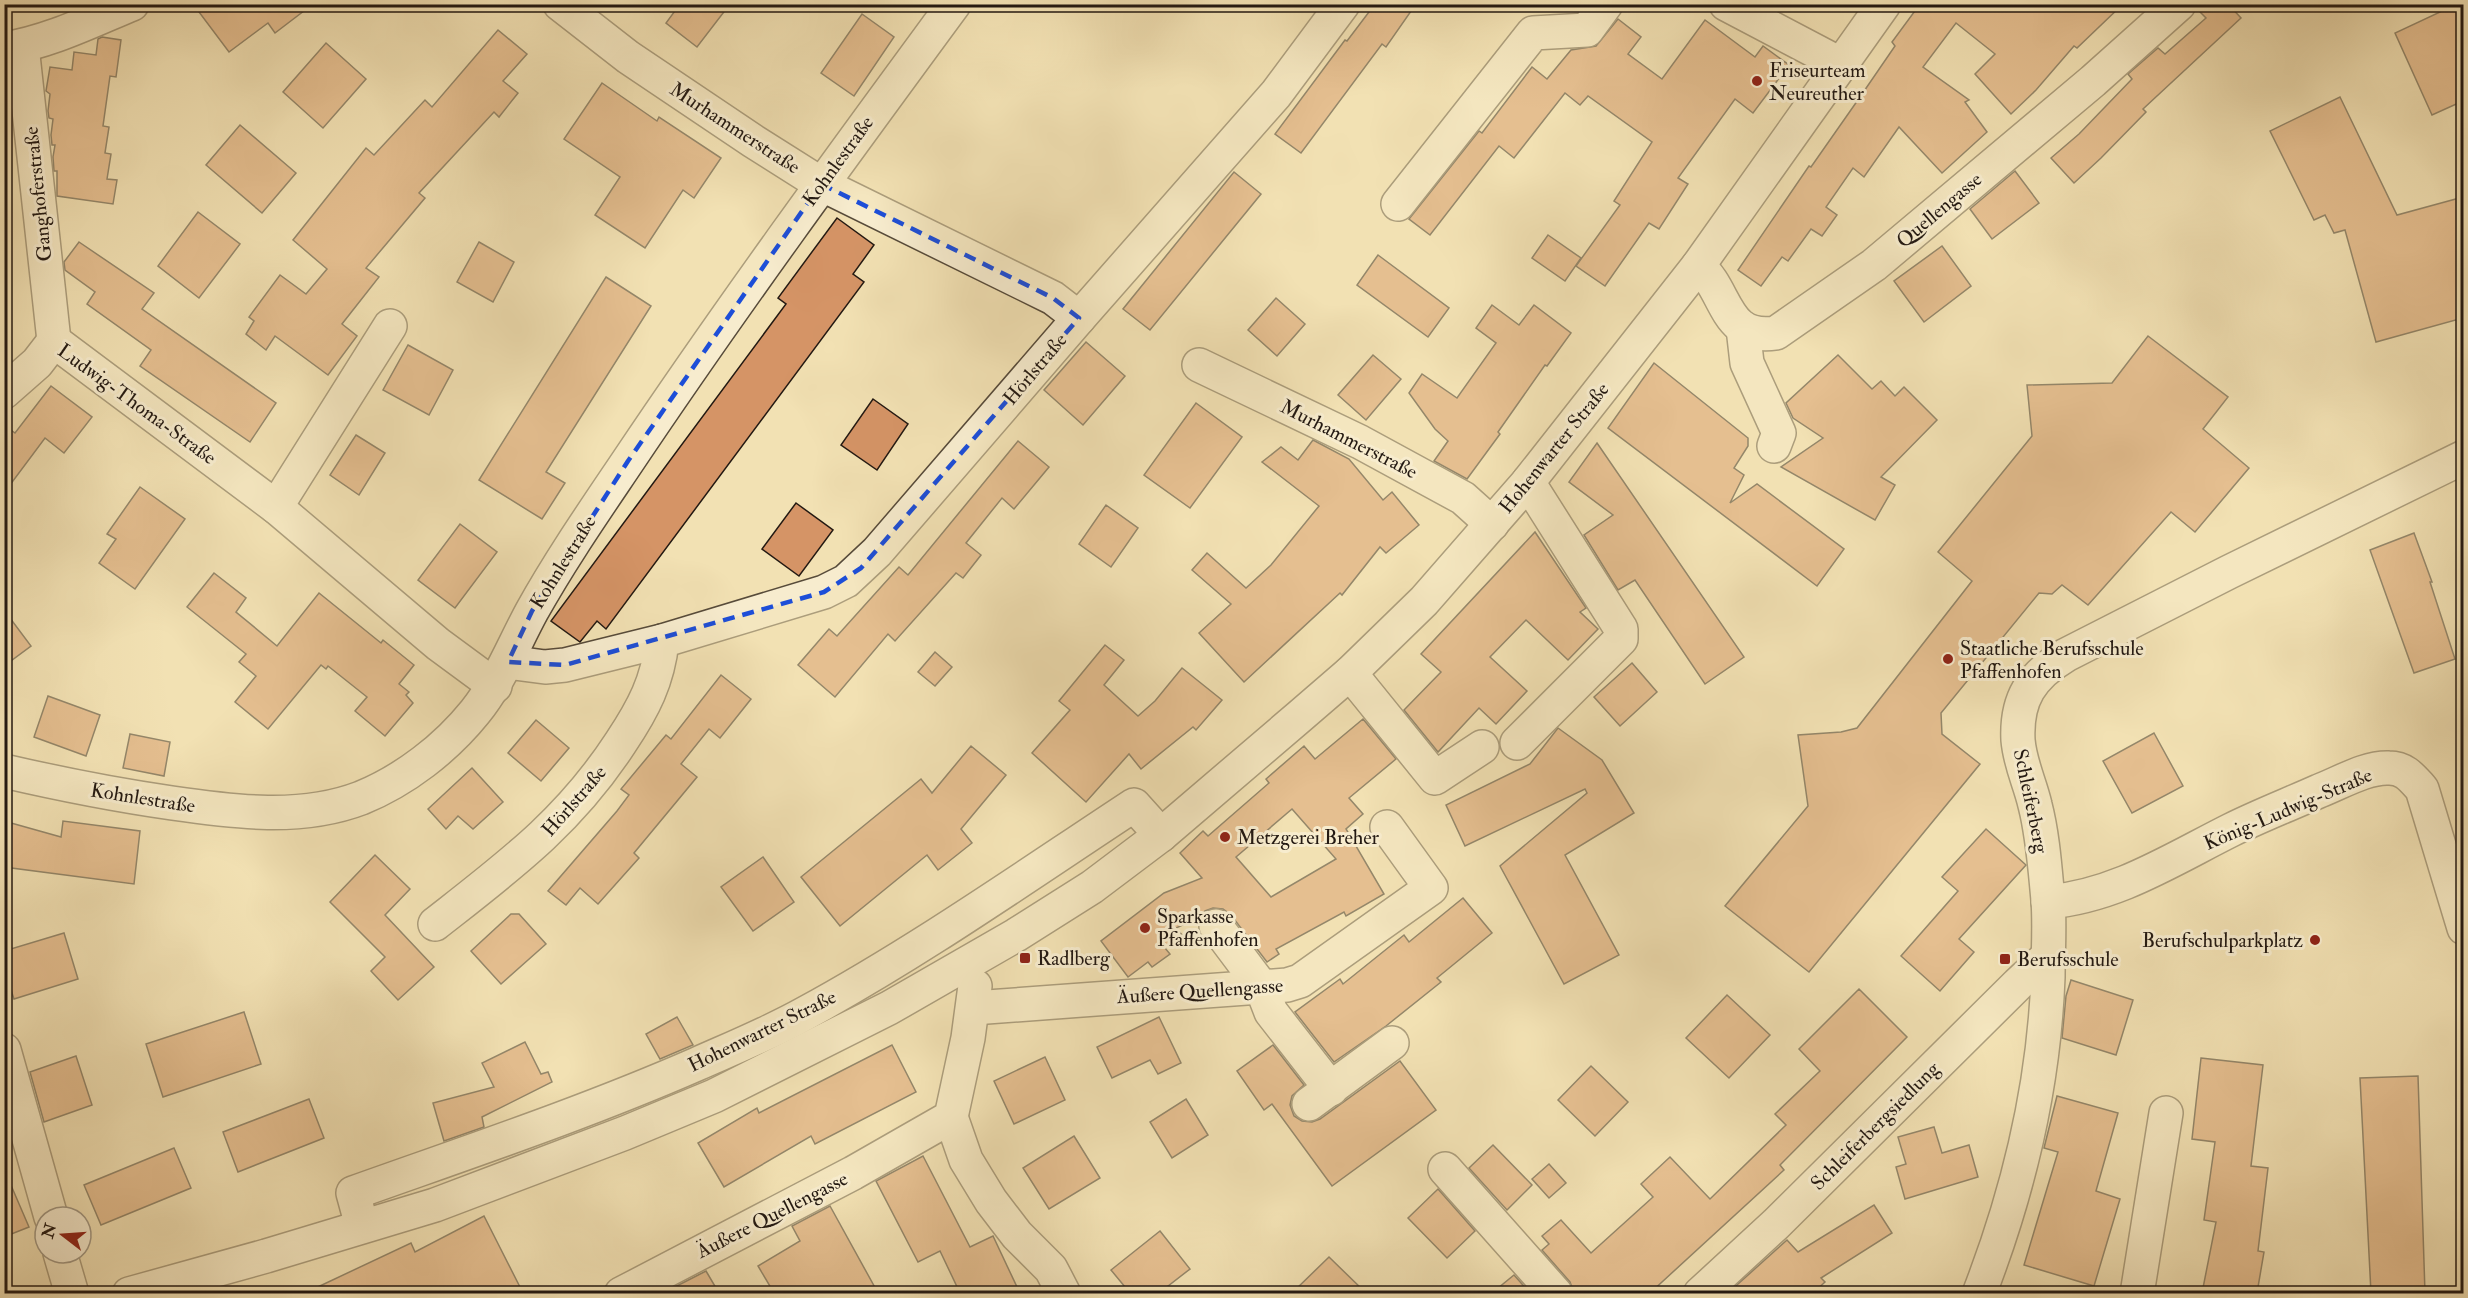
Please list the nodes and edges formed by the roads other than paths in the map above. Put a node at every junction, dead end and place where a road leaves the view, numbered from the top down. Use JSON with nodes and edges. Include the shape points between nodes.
{"nodes":[{"id":1,"x":560,"y":4,"type":"edge"},
{"id":2,"x":954,"y":4,"type":"edge"},
{"id":3,"x":1343,"y":4,"type":"edge"},
{"id":4,"x":1606,"y":4,"type":"edge"},
{"id":5,"x":1726,"y":4,"type":"edge"},
{"id":6,"x":1884,"y":4,"type":"edge"},
{"id":7,"x":2179,"y":4,"type":"edge"},
{"id":8,"x":110,"y":8,"type":"edge"},
{"id":9,"x":13,"y":48,"type":"edge"},
{"id":10,"x":1842,"y":65,"type":"junction"},
{"id":11,"x":821,"y":184,"type":"junction"},
{"id":12,"x":1398,"y":204,"type":"dead end"},
{"id":13,"x":1698,"y":266,"type":"junction"},
{"id":14,"x":1079,"y":318,"type":"junction"},
{"id":15,"x":390,"y":326,"type":"dead end"},
{"id":16,"x":1743,"y":328,"type":"junction"},
{"id":17,"x":54,"y":341,"type":"junction"},
{"id":18,"x":1199,"y":365,"type":"dead end"},
{"id":19,"x":4,"y":392,"type":"edge"},
{"id":20,"x":1774,"y":446,"type":"dead end"},
{"id":21,"x":2463,"y":457,"type":"edge"},
{"id":22,"x":1528,"y":482,"type":"junction"},
{"id":23,"x":276,"y":507,"type":"junction"},
{"id":24,"x":1492,"y":524,"type":"junction"},
{"id":25,"x":662,"y":641,"type":"junction"},
{"id":26,"x":1350,"y":673,"type":"junction"},
{"id":27,"x":502,"y":674,"type":"junction"},
{"id":28,"x":1517,"y":743,"type":"dead end"},
{"id":29,"x":1482,"y":747,"type":"dead end"},
{"id":30,"x":4,"y":771,"type":"edge"},
{"id":31,"x":1388,"y":827,"type":"dead end"},
{"id":32,"x":1161,"y":835,"type":"junction"},
{"id":33,"x":2048,"y":902,"type":"junction"},
{"id":34,"x":435,"y":924,"type":"dead end"},
{"id":35,"x":1216,"y":927,"type":"dead end"},
{"id":36,"x":2463,"y":928,"type":"edge"},
{"id":37,"x":2048,"y":957,"type":"junction"},
{"id":38,"x":975,"y":958,"type":"junction"},
{"id":39,"x":1261,"y":986,"type":"junction"},
{"id":40,"x":973,"y":1008,"type":"junction"},
{"id":41,"x":1392,"y":1044,"type":"dead end"},
{"id":42,"x":4,"y":1050,"type":"edge"},
{"id":43,"x":2166,"y":1113,"type":"dead end"},
{"id":44,"x":951,"y":1117,"type":"junction"},
{"id":45,"x":1445,"y":1169,"type":"dead end"},
{"id":46,"x":48,"y":1205,"type":"edge"},
{"id":47,"x":362,"y":1226,"type":"junction"},
{"id":48,"x":64,"y":1265,"type":"edge"},
{"id":49,"x":1988,"y":1291,"type":"edge"},
{"id":50,"x":72,"y":1293,"type":"edge"},
{"id":51,"x":129,"y":1293,"type":"edge"},
{"id":52,"x":621,"y":1293,"type":"edge"},
{"id":53,"x":1064,"y":1293,"type":"edge"},
{"id":54,"x":1556,"y":1293,"type":"edge"},
{"id":55,"x":1700,"y":1293,"type":"edge"},
{"id":56,"x":2137,"y":1293,"type":"edge"}],
"edges":[{"from":1,"to":11,"type":"street","name":"Murhammerstraße","via":[[628,57]]},
{"from":2,"to":11,"type":"street","name":"Kohnlestraße"},
{"from":3,"to":14,"type":"street","name":"Hörlstraße","via":[[1276,94]]},
{"from":4,"to":12,"type":"street","via":[[1587,30],[1533,33]]},
{"from":5,"to":10,"type":"street"},
{"from":6,"to":10,"type":"street","name":"Hohenwarter Straße"},
{"from":7,"to":16,"type":"street","name":"Quellengasse","via":[[1874,265],[1776,333]]},
{"from":8,"to":9,"type":"street"},
{"from":9,"to":17,"type":"street","name":"Ganghoferstraße"},
{"from":10,"to":13,"type":"street","name":"Hohenwarter Straße"},
{"from":11,"to":14,"type":"street","name":"Murhammerstraße","via":[[1053,298]]},
{"from":11,"to":27,"type":"street","name":"Kohnlestraße","via":[[621,471],[532,611]]},
{"from":13,"to":16,"type":"street","via":[[1707,273],[1723,304]]},
{"from":13,"to":22,"type":"street","name":"Hohenwarter Straße"},
{"from":14,"to":25,"type":"street","name":"Hörlstraße","via":[[877,552],[846,580],[824,592]]},
{"from":15,"to":23,"type":"street"},
{"from":16,"to":20,"type":"street","via":[[1747,363],[1779,433]]},
{"from":17,"to":19,"type":"street","name":"Ludwig-Thoma-Straße","via":[[37,363]]},
{"from":17,"to":23,"type":"street","name":"Ludwig-Thoma-Straße"},
{"from":18,"to":24,"type":"street","name":"Murhammerstraße","via":[[1370,447],[1463,498]]},
{"from":21,"to":33,"type":"street","name":"Schleiferberg","via":[[2066,655],[2038,676],[2022,702],[2018,740],[2039,821]]},
{"from":22,"to":24,"type":"street","name":"Hohenwarter Straße"},
{"from":22,"to":28,"type":"street","via":[[1622,629],[1621,639]]},
{"from":23,"to":27,"type":"street","name":"Ludwig-Thoma-Straße","via":[[438,644]]},
{"from":24,"to":26,"type":"street","name":"Hohenwarter Straße","via":[[1424,601]]},
{"from":25,"to":27,"type":"street","name":"Hörlstraße","via":[[565,665]]},
{"from":25,"to":34,"type":"street","name":"Hörlstraße","via":[[651,692],[588,790],[520,858]]},
{"from":26,"to":29,"type":"street","via":[[1435,778]]},
{"from":26,"to":32,"type":"street","name":"Hohenwarter Straße"},
{"from":27,"to":30,"type":"street","name":"Kohnlestraße","via":[[473,715],[422,763],[364,797],[334,807],[236,812],[132,798]]},
{"from":31,"to":39,"type":"street","name":"Äußere Quellengasse","via":[[1431,888],[1300,981]]},
{"from":32,"to":38,"type":"street","name":"Hohenwarter Straße","via":[[1092,887]]},
{"from":32,"to":47,"type":"street","name":"Hohenwarter Straße","via":[[1134,805],[891,963],[768,1032],[555,1121],[352,1193]]},
{"from":33,"to":36,"type":"street","name":"König-Ludwig-Straße","via":[[2071,900],[2120,886],[2232,829],[2362,774],[2388,768],[2408,773],[2422,789]]},
{"from":33,"to":37,"type":"street","name":"Schleiferberg"},
{"from":35,"to":39,"type":"street"},
{"from":37,"to":49,"type":"street","name":"Schleiferberg","via":[[2046,1023],[2033,1114]]},
{"from":37,"to":55,"type":"street","name":"Schleiferbergsiedlung","via":[[1776,1224]]},
{"from":38,"to":40,"type":"street"},
{"from":38,"to":47,"type":"street","name":"Hohenwarter Straße","via":[[889,1008],[714,1096],[435,1205]]},
{"from":39,"to":40,"type":"street","name":"Äußere Quellengasse"},
{"from":39,"to":41,"type":"street","via":[[1271,1012],[1320,1096]]},
{"from":40,"to":44,"type":"street"},
{"from":42,"to":46,"type":"street"},
{"from":43,"to":56,"type":"street"},
{"from":44,"to":52,"type":"street","name":"Äußere Quellengasse","via":[[853,1173]]},
{"from":44,"to":53,"type":"street","via":[[966,1160],[991,1201],[1051,1269]]},
{"from":45,"to":54,"type":"street"},
{"from":47,"to":51,"type":"street","name":"Hohenwarter Straße"},
{"from":48,"to":50,"type":"street"}]}
